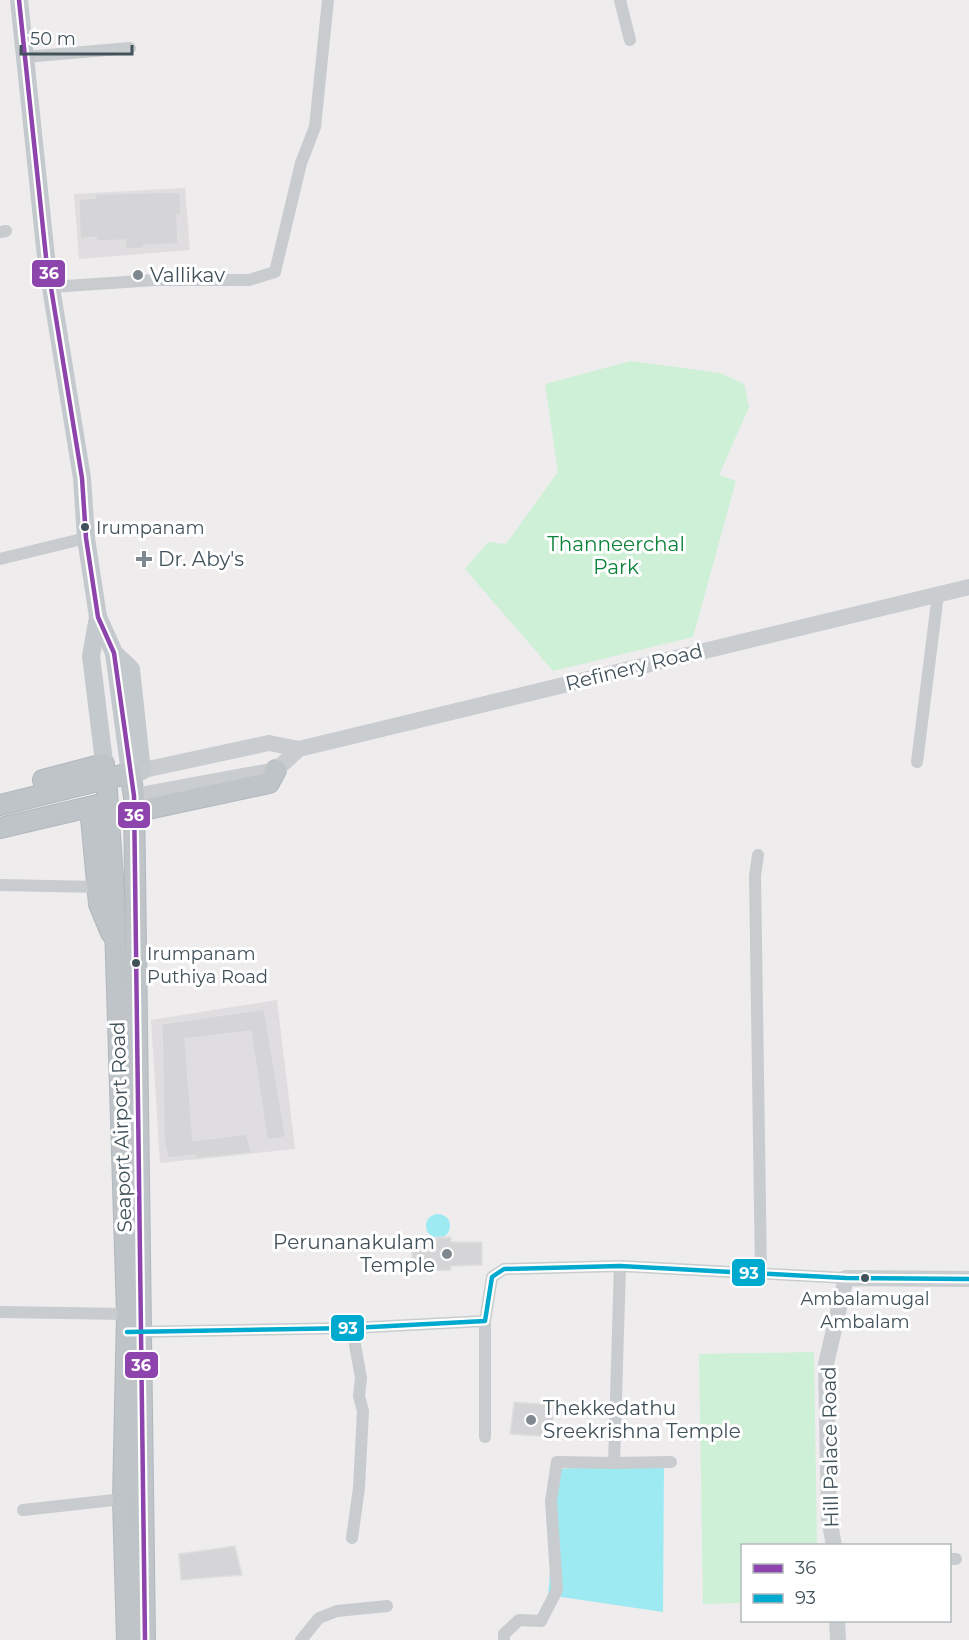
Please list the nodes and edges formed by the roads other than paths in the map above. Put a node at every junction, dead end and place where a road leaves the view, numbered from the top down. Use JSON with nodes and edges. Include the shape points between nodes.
{"nodes":[{"id":1,"x":19,"y":0,"type":"edge"},
{"id":2,"x":328,"y":0,"type":"edge"},
{"id":3,"x":620,"y":0,"type":"edge"},
{"id":4,"x":630,"y":40,"type":"dead end"},
{"id":5,"x":130,"y":48,"type":"dead end"},
{"id":6,"x":25,"y":57,"type":"junction"},
{"id":7,"x":51,"y":287,"type":"junction"},
{"id":8,"x":86,"y":538,"type":"junction"},
{"id":9,"x":0,"y":559,"type":"edge"},
{"id":10,"x":969,"y":587,"type":"edge"},
{"id":11,"x":938,"y":594,"type":"junction"},
{"id":12,"x":98,"y":617,"type":"junction"},
{"id":13,"x":299,"y":749,"type":"junction"},
{"id":14,"x":917,"y":762,"type":"dead end"},
{"id":15,"x":276,"y":770,"type":"joint"},
{"id":16,"x":105,"y":771,"type":"junction"},
{"id":17,"x":136,"y":772,"type":"junction"},
{"id":18,"x":0,"y":792,"type":"edge"},
{"id":19,"x":99,"y":804,"type":"junction"},
{"id":20,"x":134,"y":804,"type":"junction"},
{"id":21,"x":0,"y":805,"type":"edge"},
{"id":22,"x":0,"y":828,"type":"edge"},
{"id":23,"x":758,"y":855,"type":"dead end"},
{"id":24,"x":0,"y":885,"type":"edge"},
{"id":25,"x":98,"y":887,"type":"junction"},
{"id":26,"x":116,"y":944,"type":"junction"},
{"id":27,"x":620,"y":1266,"type":"junction"},
{"id":28,"x":761,"y":1273,"type":"junction"},
{"id":29,"x":846,"y":1278,"type":"junction"},
{"id":30,"x":969,"y":1279,"type":"edge"},
{"id":31,"x":0,"y":1312,"type":"edge"},
{"id":32,"x":485,"y":1321,"type":"junction"},
{"id":33,"x":131,"y":1326,"type":"junction"},
{"id":34,"x":352,"y":1328,"type":"junction"},
{"id":35,"x":485,"y":1437,"type":"dead end"},
{"id":36,"x":671,"y":1462,"type":"dead end"},
{"id":37,"x":614,"y":1463,"type":"junction"},
{"id":38,"x":123,"y":1499,"type":"junction"},
{"id":39,"x":23,"y":1510,"type":"dead end"},
{"id":40,"x":352,"y":1538,"type":"dead end"},
{"id":41,"x":834,"y":1544,"type":"edge"},
{"id":42,"x":387,"y":1606,"type":"dead end"},
{"id":43,"x":837,"y":1622,"type":"edge"},
{"id":44,"x":127,"y":1640,"type":"edge"},
{"id":45,"x":145,"y":1640,"type":"edge"},
{"id":46,"x":301,"y":1640,"type":"edge"},
{"id":47,"x":504,"y":1640,"type":"edge"},
{"id":48,"x":838,"y":1640,"type":"edge"}],
"edges":[{"from":1,"to":6,"type":"main road","name":"Seaport Airport Road"},
{"from":2,"to":7,"type":"street","via":[[315,127],[301,163],[274,272],[249,280],[154,280]]},
{"from":3,"to":4,"type":"street"},
{"from":5,"to":6,"type":"street"},
{"from":6,"to":7,"type":"main road","name":"Seaport Airport Road"},
{"from":7,"to":8,"type":"main road","name":"Seaport Airport Road","via":[[82,478]]},
{"from":8,"to":9,"type":"street"},
{"from":8,"to":12,"type":"main road","name":"Seaport Airport Road"},
{"from":10,"to":11,"type":"main road","name":"Refinery Road"},
{"from":11,"to":13,"type":"main road","name":"Refinery Road"},
{"from":11,"to":14,"type":"street"},
{"from":12,"to":16,"type":"main road","name":"Seaport Airport Road","via":[[91,656]]},
{"from":12,"to":17,"type":"main road","name":"Seaport Airport Road","via":[[114,653]]},
{"from":13,"to":15,"type":"main road","name":"Refinery Road"},
{"from":13,"to":17,"type":"main road","name":"Refinery Road","via":[[268,743]]},
{"from":15,"to":20,"type":"highway","via":[[269,783]]},
{"from":16,"to":17,"type":"highway","name":"Refinery Road"},
{"from":16,"to":18,"type":"highway"},
{"from":16,"to":19,"type":"highway","name":"Seaport Airport Road"},
{"from":16,"to":21,"type":"highway","name":"Refinery Road"},
{"from":17,"to":20,"type":"highway","name":"Seaport Airport Road"},
{"from":19,"to":20,"type":"highway"},
{"from":19,"to":22,"type":"highway"},
{"from":19,"to":25,"type":"highway"},
{"from":19,"to":26,"type":"highway","name":"Seaport Airport Road"},
{"from":20,"to":33,"type":"highway","name":"Seaport Airport Road"},
{"from":23,"to":28,"type":"street","via":[[754,876]]},
{"from":24,"to":25,"type":"street"},
{"from":25,"to":26,"type":"highway","via":[[99,904]]},
{"from":26,"to":33,"type":"highway","name":"Seaport Airport Road"},
{"from":27,"to":28,"type":"street"},
{"from":27,"to":32,"type":"street","via":[[504,1269],[492,1277]]},
{"from":27,"to":37,"type":"street"},
{"from":28,"to":29,"type":"street"},
{"from":29,"to":30,"type":"main road"},
{"from":29,"to":41,"type":"main road","name":"Hill Palace Road","via":[[826,1364],[829,1518]]},
{"from":31,"to":33,"type":"street"},
{"from":32,"to":34,"type":"street"},
{"from":32,"to":35,"type":"street"},
{"from":33,"to":34,"type":"street"},
{"from":33,"to":38,"type":"highway","name":"Seaport Airport Road"},
{"from":33,"to":45,"type":"highway","name":"Seaport Airport Road"},
{"from":34,"to":40,"type":"street","via":[[363,1411]]},
{"from":36,"to":37,"type":"street"},
{"from":37,"to":47,"type":"street","via":[[557,1462],[551,1501],[557,1590],[541,1621],[519,1620],[504,1634]]},
{"from":38,"to":39,"type":"street"},
{"from":38,"to":44,"type":"highway","name":"Seaport Airport Road"},
{"from":42,"to":46,"type":"street","via":[[337,1611],[319,1618]]},
{"from":43,"to":48,"type":"main road"}]}
